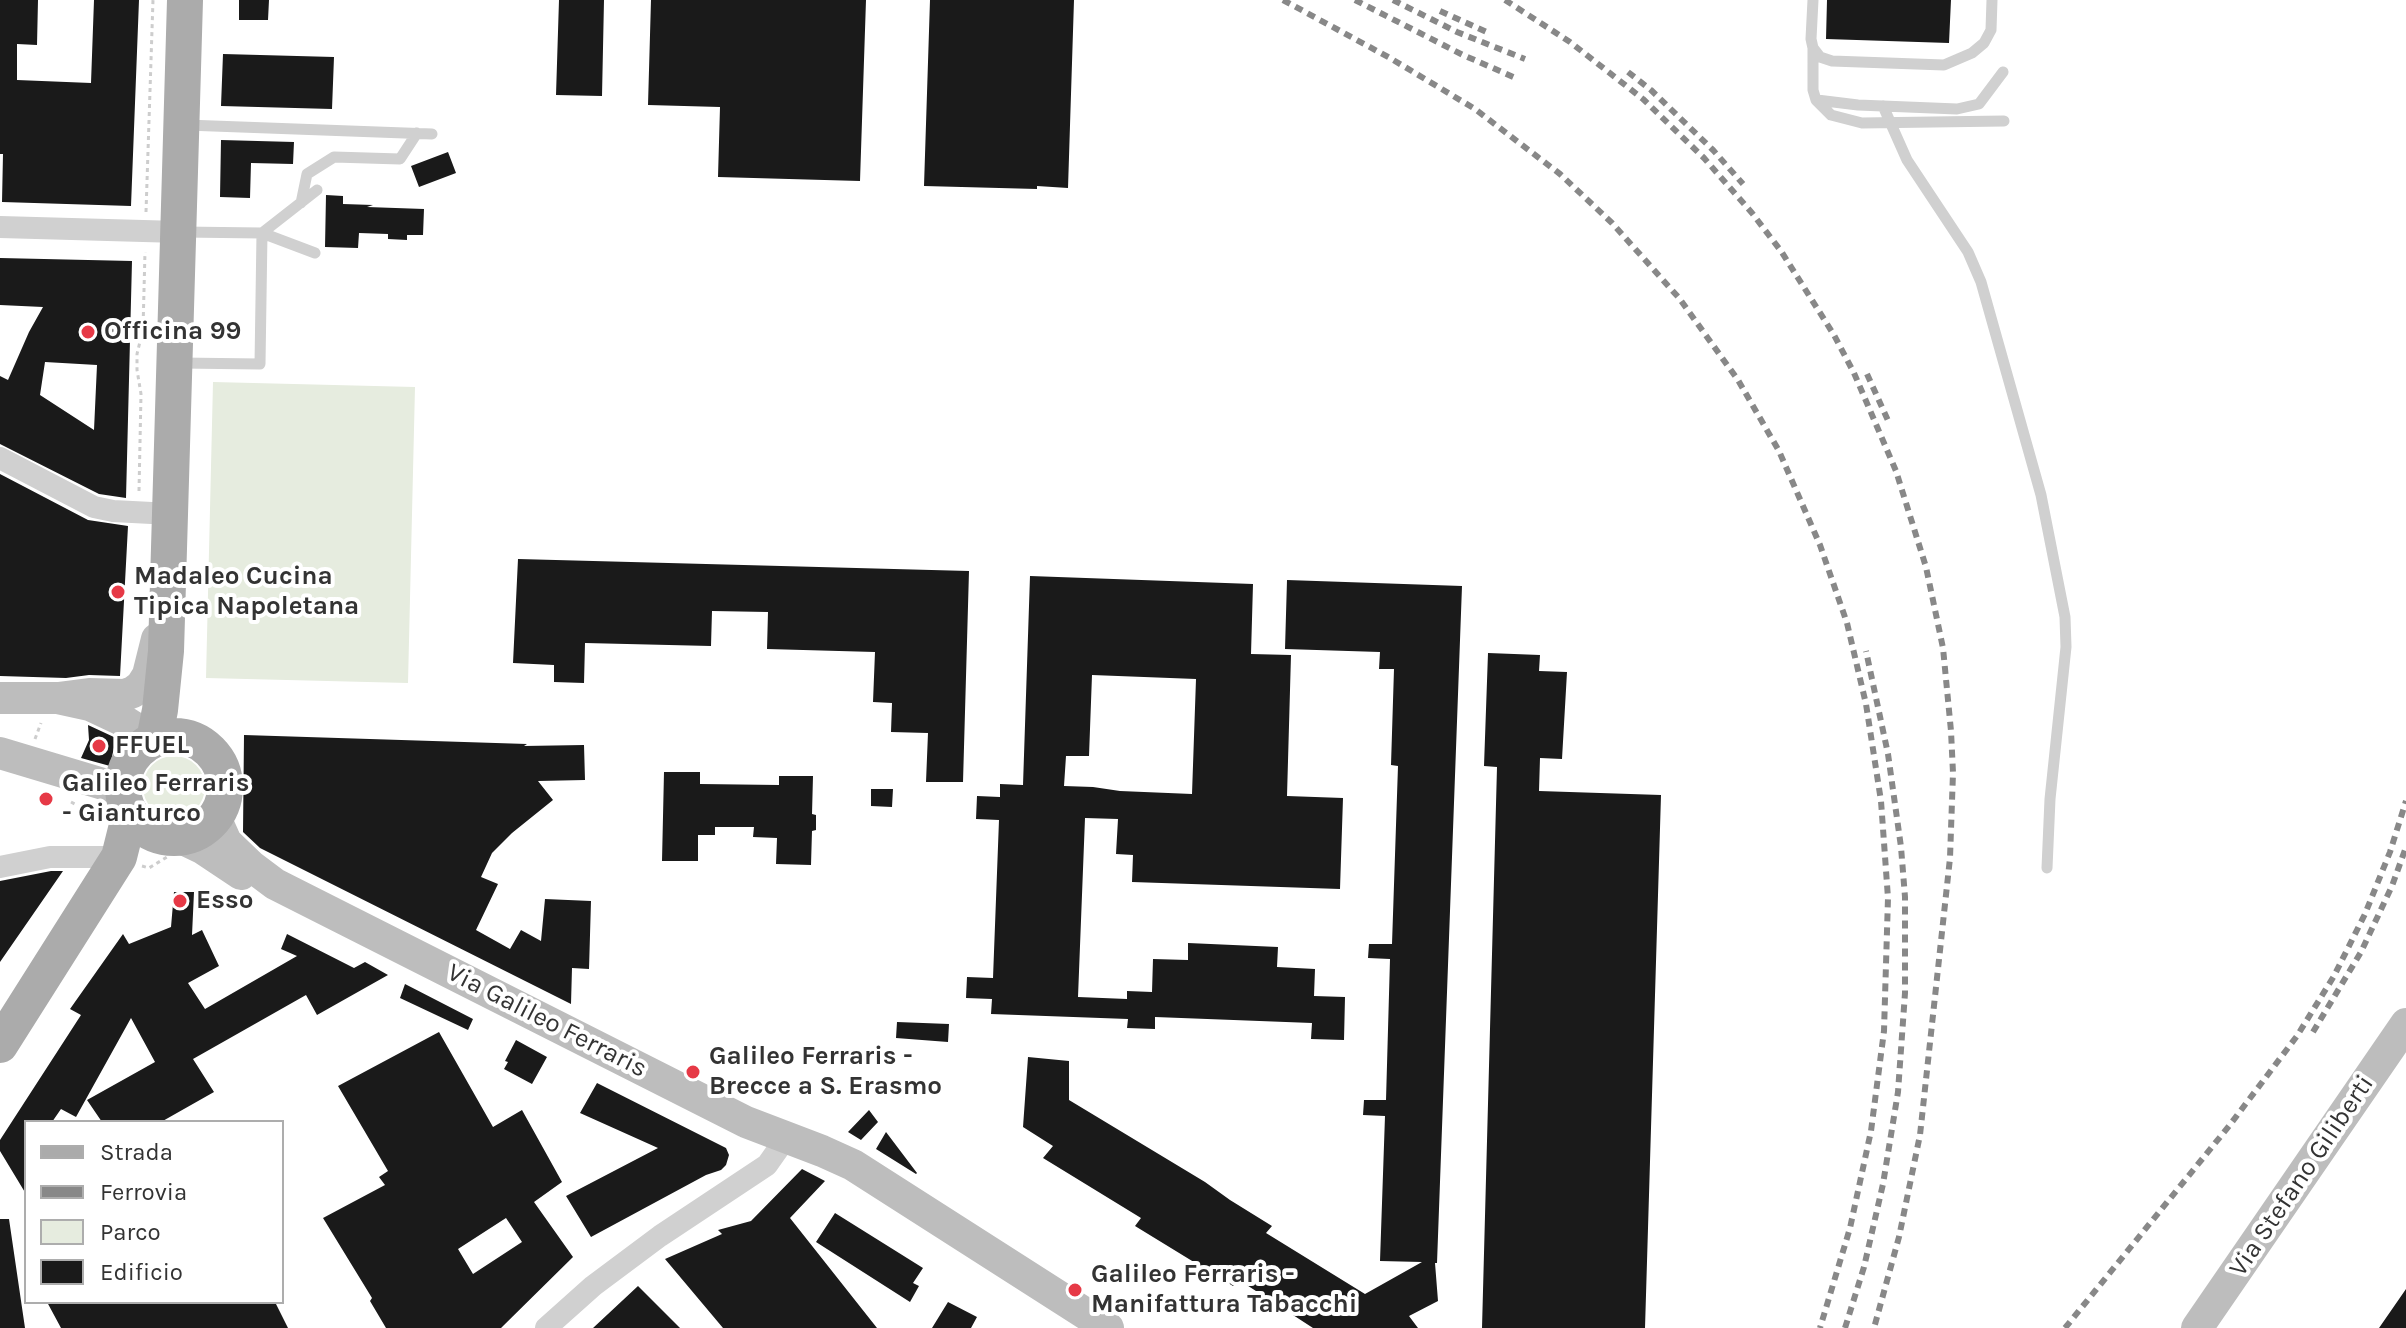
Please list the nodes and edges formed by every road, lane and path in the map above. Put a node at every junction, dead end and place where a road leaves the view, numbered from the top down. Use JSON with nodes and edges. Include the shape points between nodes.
{"nodes":[{"id":1,"x":153,"y":0,"type":"edge"},
{"id":2,"x":185,"y":0,"type":"edge"},
{"id":3,"x":1813,"y":0,"type":"edge"},
{"id":4,"x":1992,"y":0,"type":"edge"},
{"id":5,"x":1813,"y":48,"type":"junction"},
{"id":6,"x":2003,"y":72,"type":"dead end"},
{"id":7,"x":1816,"y":100,"type":"junction"},
{"id":8,"x":1883,"y":106,"type":"junction"},
{"id":9,"x":2004,"y":121,"type":"dead end"},
{"id":10,"x":1889,"y":123,"type":"junction"},
{"id":11,"x":182,"y":125,"type":"junction"},
{"id":12,"x":417,"y":133,"type":"junction"},
{"id":13,"x":432,"y":134,"type":"dead end"},
{"id":14,"x":317,"y":190,"type":"dead end"},
{"id":15,"x":301,"y":203,"type":"junction"},
{"id":16,"x":146,"y":214,"type":"dead end"},
{"id":17,"x":0,"y":227,"type":"edge"},
{"id":18,"x":179,"y":232,"type":"junction"},
{"id":19,"x":262,"y":233,"type":"junction"},
{"id":20,"x":145,"y":253,"type":"dead end"},
{"id":21,"x":315,"y":253,"type":"dead end"},
{"id":22,"x":176,"y":363,"type":"junction"},
{"id":23,"x":0,"y":458,"type":"edge"},
{"id":24,"x":139,"y":483,"type":"dead end"},
{"id":25,"x":171,"y":514,"type":"junction"},
{"id":26,"x":167,"y":589,"type":"junction"},
{"id":27,"x":166,"y":651,"type":"junction"},
{"id":28,"x":4,"y":699,"type":"edge"},
{"id":29,"x":51,"y":705,"type":"junction"},
{"id":30,"x":154,"y":740,"type":"junction"},
{"id":31,"x":200,"y":743,"type":"junction"},
{"id":32,"x":12,"y":752,"type":"edge"},
{"id":33,"x":61,"y":797,"type":"dead end"},
{"id":34,"x":218,"y":812,"type":"junction"},
{"id":35,"x":138,"y":820,"type":"junction"},
{"id":36,"x":119,"y":857,"type":"junction"},
{"id":37,"x":0,"y":867,"type":"edge"},
{"id":38,"x":2047,"y":868,"type":"dead end"},
{"id":39,"x":275,"y":884,"type":"junction"},
{"id":40,"x":2406,"y":1024,"type":"edge"},
{"id":41,"x":0,"y":1045,"type":"edge"},
{"id":42,"x":786,"y":1138,"type":"junction"},
{"id":43,"x":546,"y":1328,"type":"edge"},
{"id":44,"x":1108,"y":1328,"type":"edge"},
{"id":45,"x":2197,"y":1328,"type":"edge"}],
"edges":[{"from":1,"to":16,"type":"path"},
{"from":2,"to":11,"type":"main road"},
{"from":3,"to":5,"type":"lane"},
{"from":4,"to":5,"type":"lane","via":[[1991,30],[1984,43],[1944,65],[1832,61]]},
{"from":5,"to":7,"type":"lane"},
{"from":6,"to":8,"type":"lane","via":[[1979,104],[1957,109]]},
{"from":7,"to":8,"type":"lane"},
{"from":7,"to":10,"type":"lane","via":[[1831,115]]},
{"from":8,"to":10,"type":"lane"},
{"from":9,"to":10,"type":"lane"},
{"from":10,"to":38,"type":"lane","via":[[1981,282],[2047,523],[2066,647]]},
{"from":11,"to":12,"type":"lane"},
{"from":11,"to":18,"type":"main road"},
{"from":12,"to":13,"type":"lane"},
{"from":12,"to":15,"type":"lane","via":[[400,159],[334,157],[307,174]]},
{"from":14,"to":15,"type":"lane"},
{"from":15,"to":19,"type":"lane"},
{"from":17,"to":18,"type":"street"},
{"from":18,"to":19,"type":"lane"},
{"from":18,"to":22,"type":"main road"},
{"from":19,"to":21,"type":"lane"},
{"from":19,"to":22,"type":"lane","via":[[260,364]]},
{"from":20,"to":24,"type":"path","via":[[143,329],[137,354]]},
{"from":22,"to":25,"type":"main road"},
{"from":23,"to":25,"type":"street","via":[[94,507]]},
{"from":25,"to":26,"type":"main road"},
{"from":26,"to":27,"type":"main road"},
{"from":26,"to":29,"type":"main road","via":[[154,653],[141,686],[125,695],[89,694]]},
{"from":27,"to":30,"type":"main road"},
{"from":27,"to":31,"type":"main road"},
{"from":28,"to":29,"type":"main road"},
{"from":29,"to":30,"type":"main road","via":[[90,705]]},
{"from":29,"to":32,"type":"path"},
{"from":30,"to":31,"type":"main road","via":[[177,736]]},
{"from":30,"to":35,"type":"main road","via":[[130,760],[124,774]]},
{"from":31,"to":34,"type":"main road","via":[[223,773],[225,789]]},
{"from":32,"to":35,"type":"main road","name":"Via Galileo Ferraris"},
{"from":33,"to":35,"type":"path","via":[[98,816]]},
{"from":34,"to":35,"type":"main road","via":[[201,829]]},
{"from":34,"to":39,"type":"main road","name":"Via Galileo Ferraris","via":[[226,842]]},
{"from":35,"to":36,"type":"main road"},
{"from":35,"to":39,"type":"main road","name":"Via Galileo Ferraris","via":[[202,848],[238,872]]},
{"from":36,"to":37,"type":"street","via":[[50,857]]},
{"from":36,"to":41,"type":"main road"},
{"from":39,"to":42,"type":"main road","name":"Via Galileo Ferraris"},
{"from":40,"to":45,"type":"main road","name":"Via Stefano Giliberti"},
{"from":42,"to":43,"type":"street","via":[[767,1165],[593,1286]]},
{"from":42,"to":44,"type":"main road","name":"Via Galileo Ferraris","via":[[853,1165]]}]}
